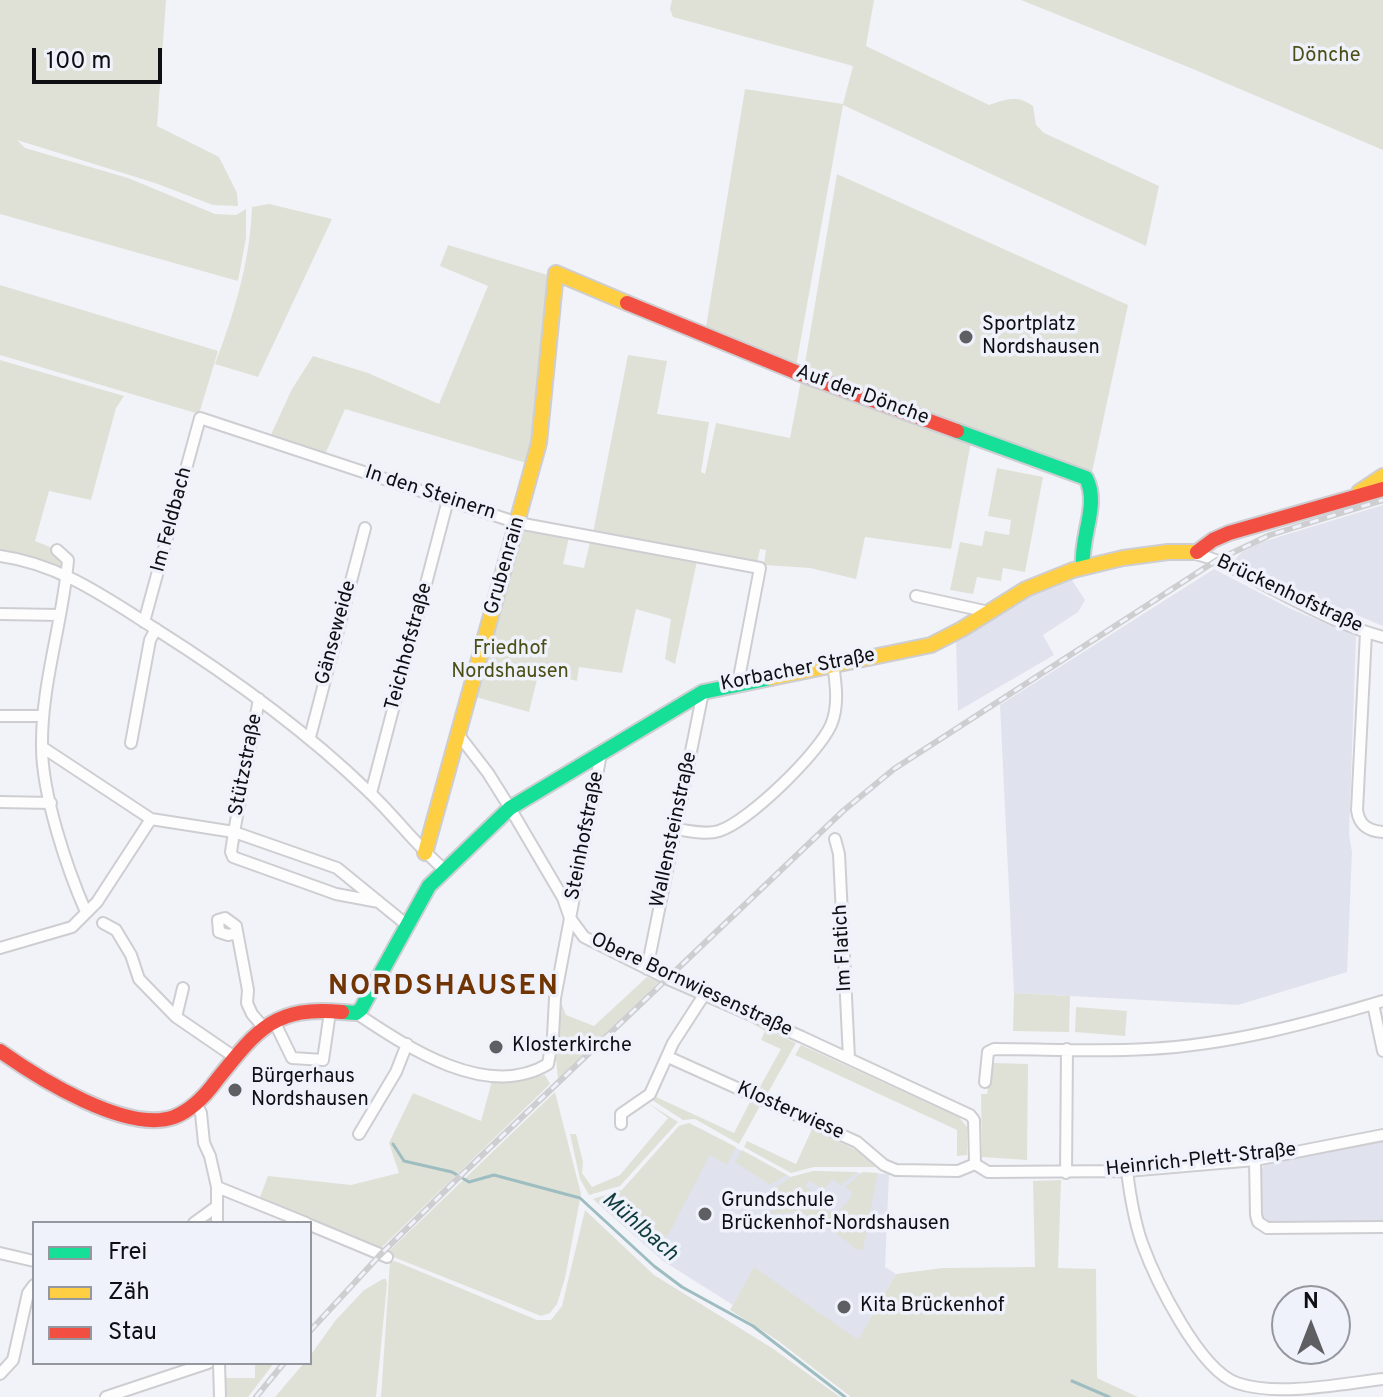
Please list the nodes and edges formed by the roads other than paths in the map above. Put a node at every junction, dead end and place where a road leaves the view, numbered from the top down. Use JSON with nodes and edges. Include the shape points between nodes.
{"nodes":[{"id":1,"x":556,"y":273,"type":"joint"},
{"id":2,"x":200,"y":418,"type":"joint"},
{"id":3,"x":1383,"y":476,"type":"edge"},
{"id":4,"x":1383,"y":489,"type":"edge"},
{"id":5,"x":448,"y":500,"type":"junction"},
{"id":6,"x":1346,"y":501,"type":"junction"},
{"id":7,"x":518,"y":523,"type":"junction"},
{"id":8,"x":365,"y":528,"type":"dead end"},
{"id":9,"x":57,"y":550,"type":"dead end"},
{"id":10,"x":1195,"y":554,"type":"junction"},
{"id":11,"x":0,"y":556,"type":"edge"},
{"id":12,"x":1083,"y":566,"type":"junction"},
{"id":13,"x":67,"y":575,"type":"junction"},
{"id":14,"x":916,"y":596,"type":"dead end"},
{"id":15,"x":989,"y":612,"type":"junction"},
{"id":16,"x":0,"y":614,"type":"edge"},
{"id":17,"x":60,"y":615,"type":"junction"},
{"id":18,"x":144,"y":622,"type":"junction"},
{"id":19,"x":156,"y":629,"type":"junction"},
{"id":20,"x":1366,"y":633,"type":"junction"},
{"id":21,"x":1383,"y":637,"type":"edge"},
{"id":22,"x":833,"y":664,"type":"junction"},
{"id":23,"x":738,"y":683,"type":"junction"},
{"id":24,"x":703,"y":692,"type":"junction"},
{"id":25,"x":259,"y":699,"type":"junction"},
{"id":26,"x":0,"y":716,"type":"edge"},
{"id":27,"x":43,"y":716,"type":"junction"},
{"id":28,"x":458,"y":734,"type":"junction"},
{"id":29,"x":310,"y":737,"type":"junction"},
{"id":30,"x":131,"y":743,"type":"dead end"},
{"id":31,"x":42,"y":747,"type":"junction"},
{"id":32,"x":601,"y":754,"type":"junction"},
{"id":33,"x":371,"y":793,"type":"junction"},
{"id":34,"x":0,"y":802,"type":"edge"},
{"id":35,"x":51,"y":803,"type":"junction"},
{"id":36,"x":510,"y":808,"type":"junction"},
{"id":37,"x":151,"y":819,"type":"junction"},
{"id":38,"x":676,"y":829,"type":"junction"},
{"id":39,"x":234,"y":832,"type":"junction"},
{"id":40,"x":1383,"y":832,"type":"edge"},
{"id":41,"x":835,"y":839,"type":"dead end"},
{"id":42,"x":425,"y":853,"type":"junction"},
{"id":43,"x":445,"y":870,"type":"junction"},
{"id":44,"x":381,"y":902,"type":"junction"},
{"id":45,"x":86,"y":912,"type":"junction"},
{"id":46,"x":570,"y":918,"type":"junction"},
{"id":47,"x":103,"y":923,"type":"dead end"},
{"id":48,"x":407,"y":925,"type":"junction"},
{"id":49,"x":237,"y":933,"type":"dead end"},
{"id":50,"x":0,"y":948,"type":"edge"},
{"id":51,"x":647,"y":969,"type":"junction"},
{"id":52,"x":183,"y":988,"type":"dead end"},
{"id":53,"x":704,"y":995,"type":"junction"},
{"id":54,"x":1378,"y":1003,"type":"edge"},
{"id":55,"x":330,"y":1012,"type":"junction"},
{"id":56,"x":356,"y":1013,"type":"junction"},
{"id":57,"x":176,"y":1017,"type":"junction"},
{"id":58,"x":269,"y":1024,"type":"junction"},
{"id":59,"x":407,"y":1044,"type":"junction"},
{"id":60,"x":1067,"y":1049,"type":"junction"},
{"id":61,"x":0,"y":1051,"type":"edge"},
{"id":62,"x":1383,"y":1051,"type":"edge"},
{"id":63,"x":233,"y":1056,"type":"junction"},
{"id":64,"x":668,"y":1057,"type":"junction"},
{"id":65,"x":849,"y":1058,"type":"junction"},
{"id":66,"x":985,"y":1082,"type":"dead end"},
{"id":67,"x":196,"y":1104,"type":"junction"},
{"id":68,"x":621,"y":1124,"type":"dead end"},
{"id":69,"x":359,"y":1134,"type":"dead end"},
{"id":70,"x":1383,"y":1135,"type":"edge"},
{"id":71,"x":1255,"y":1160,"type":"junction"},
{"id":72,"x":975,"y":1164,"type":"junction"},
{"id":73,"x":908,"y":1171,"type":"joint"},
{"id":74,"x":1127,"y":1171,"type":"junction"},
{"id":75,"x":1066,"y":1173,"type":"junction"},
{"id":76,"x":217,"y":1187,"type":"junction"},
{"id":77,"x":216,"y":1207,"type":"junction"},
{"id":78,"x":197,"y":1221,"type":"edge"},
{"id":79,"x":217,"y":1221,"type":"edge"},
{"id":80,"x":301,"y":1221,"type":"edge"},
{"id":81,"x":312,"y":1226,"type":"edge"},
{"id":82,"x":1383,"y":1227,"type":"edge"},
{"id":83,"x":0,"y":1253,"type":"edge"},
{"id":84,"x":387,"y":1257,"type":"dead end"},
{"id":85,"x":32,"y":1261,"type":"edge"},
{"id":86,"x":32,"y":1288,"type":"edge"},
{"id":87,"x":202,"y":1365,"type":"edge"},
{"id":88,"x":219,"y":1365,"type":"edge"},
{"id":89,"x":0,"y":1374,"type":"edge"},
{"id":90,"x":1383,"y":1379,"type":"edge"},
{"id":91,"x":120,"y":1394,"type":"edge"},
{"id":92,"x":106,"y":1397,"type":"edge"},
{"id":93,"x":220,"y":1397,"type":"edge"}],
"edges":[{"from":1,"to":7,"type":"street","name":"Grubenrain","via":[[539,443]]},
{"from":1,"to":12,"type":"street","name":"Auf der Dönche","via":[[798,373],[1086,478],[1093,492]]},
{"from":2,"to":5,"type":"street","name":"In den Steinern"},
{"from":2,"to":18,"type":"street","name":"Im Feldbach"},
{"from":3,"to":6,"type":"street"},
{"from":4,"to":6,"type":"street"},
{"from":5,"to":7,"type":"street","name":"In den Steinern"},
{"from":5,"to":33,"type":"street","name":"Teichhofstraße"},
{"from":6,"to":10,"type":"street","via":[[1229,533]]},
{"from":7,"to":23,"type":"street","name":"In den Steinern","via":[[760,568]]},
{"from":7,"to":28,"type":"street","name":"Grubenrain"},
{"from":8,"to":29,"type":"street","name":"Gänseweide"},
{"from":9,"to":13,"type":"street","via":[[68,560]]},
{"from":10,"to":12,"type":"street","name":"Korbacher Straße","via":[[1181,551]]},
{"from":10,"to":20,"type":"street","name":"Brückenhofstraße","via":[[1231,566]]},
{"from":11,"to":13,"type":"street"},
{"from":12,"to":15,"type":"street","name":"Korbacher Straße","via":[[1039,582]]},
{"from":13,"to":17,"type":"street"},
{"from":13,"to":18,"type":"street"},
{"from":14,"to":15,"type":"street"},
{"from":15,"to":22,"type":"street","name":"Korbacher Straße","via":[[931,645]]},
{"from":16,"to":17,"type":"street"},
{"from":17,"to":27,"type":"street"},
{"from":18,"to":19,"type":"street"},
{"from":19,"to":25,"type":"street"},
{"from":19,"to":30,"type":"street"},
{"from":20,"to":21,"type":"street","name":"Brückenhofstraße"},
{"from":20,"to":40,"type":"street","via":[[1357,810],[1363,826]]},
{"from":22,"to":23,"type":"street","name":"Korbacher Straße"},
{"from":22,"to":38,"type":"street","via":[[836,708],[830,727],[808,757],[740,820],[717,832]]},
{"from":23,"to":24,"type":"street","name":"Korbacher Straße"},
{"from":24,"to":32,"type":"street","name":"Korbacher Straße"},
{"from":24,"to":38,"type":"street","name":"Wallensteinstraße"},
{"from":25,"to":29,"type":"street"},
{"from":25,"to":39,"type":"street","name":"Stützstraße"},
{"from":26,"to":27,"type":"street"},
{"from":27,"to":31,"type":"street"},
{"from":28,"to":36,"type":"street","name":"Obere Bornwiesenstraße"},
{"from":28,"to":42,"type":"street","name":"Grubenrain"},
{"from":29,"to":33,"type":"street"},
{"from":31,"to":35,"type":"street"},
{"from":31,"to":37,"type":"street"},
{"from":32,"to":36,"type":"street","name":"Korbacher Straße"},
{"from":32,"to":46,"type":"street","name":"Steinhofstraße"},
{"from":33,"to":42,"type":"street"},
{"from":34,"to":35,"type":"street"},
{"from":35,"to":45,"type":"street"},
{"from":36,"to":43,"type":"street","name":"Korbacher Straße"},
{"from":36,"to":46,"type":"street","name":"Obere Bornwiesenstraße"},
{"from":37,"to":39,"type":"street"},
{"from":37,"to":45,"type":"street"},
{"from":38,"to":51,"type":"street","name":"Wallensteinstraße"},
{"from":39,"to":44,"type":"street","via":[[337,868]]},
{"from":39,"to":44,"type":"street","via":[[231,852],[239,861],[351,899]]},
{"from":41,"to":65,"type":"street","name":"Im Flatich"},
{"from":42,"to":43,"type":"street"},
{"from":43,"to":48,"type":"street","name":"Korbacher Straße","via":[[429,886]]},
{"from":44,"to":48,"type":"street"},
{"from":45,"to":50,"type":"street","via":[[72,927]]},
{"from":46,"to":51,"type":"street","name":"Obere Bornwiesenstraße","via":[[584,937]]},
{"from":46,"to":59,"type":"street","name":"Steinhofstraße","via":[[548,1064],[519,1075],[488,1076],[438,1062]]},
{"from":47,"to":57,"type":"street","via":[[116,930],[139,979]]},
{"from":48,"to":56,"type":"street","name":"Korbacher Straße"},
{"from":49,"to":58,"type":"street","via":[[247,1003],[252,1014]]},
{"from":51,"to":53,"type":"street","name":"Obere Bornwiesenstraße"},
{"from":52,"to":57,"type":"street"},
{"from":53,"to":64,"type":"street"},
{"from":53,"to":65,"type":"street","name":"Obere Bornwiesenstraße"},
{"from":54,"to":60,"type":"street","via":[[1239,1039],[1147,1049]]},
{"from":54,"to":62,"type":"street"},
{"from":55,"to":56,"type":"street"},
{"from":55,"to":58,"type":"street","via":[[293,1012]]},
{"from":55,"to":58,"type":"street","via":[[323,1060],[292,1058]]},
{"from":56,"to":59,"type":"street"},
{"from":57,"to":63,"type":"street"},
{"from":58,"to":63,"type":"street"},
{"from":59,"to":69,"type":"street"},
{"from":60,"to":66,"type":"street","via":[[994,1049],[988,1052]]},
{"from":60,"to":75,"type":"street"},
{"from":61,"to":67,"type":"street","via":[[64,1090],[113,1111],[171,1118]]},
{"from":63,"to":67,"type":"street"},
{"from":64,"to":68,"type":"street","via":[[650,1094],[621,1114]]},
{"from":64,"to":73,"type":"street","name":"Klosterwiese","via":[[857,1142],[884,1165]]},
{"from":65,"to":72,"type":"street","name":"Obere Bornwiesenstraße","via":[[970,1115]]},
{"from":67,"to":76,"type":"street"},
{"from":70,"to":71,"type":"street","name":"Heinrich-Plett-Straße"},
{"from":71,"to":74,"type":"street","name":"Heinrich-Plett-Straße"},
{"from":71,"to":82,"type":"street","via":[[1256,1215],[1267,1228]]},
{"from":72,"to":73,"type":"street","name":"Heinrich-Plett-Straße","via":[[958,1171]]},
{"from":72,"to":75,"type":"street","name":"Heinrich-Plett-Straße","via":[[988,1172]]},
{"from":74,"to":75,"type":"street","name":"Heinrich-Plett-Straße"},
{"from":74,"to":90,"type":"street","via":[[1151,1266],[1191,1339],[1228,1379],[1250,1386],[1310,1387]]},
{"from":76,"to":77,"type":"street"},
{"from":76,"to":80,"type":"street"},
{"from":77,"to":78,"type":"street"},
{"from":77,"to":79,"type":"street"},
{"from":81,"to":84,"type":"street"},
{"from":83,"to":85,"type":"street"},
{"from":86,"to":89,"type":"street","via":[[13,1360]]},
{"from":87,"to":91,"type":"street"},
{"from":88,"to":93,"type":"street"},
{"from":91,"to":92,"type":"street"}]}
